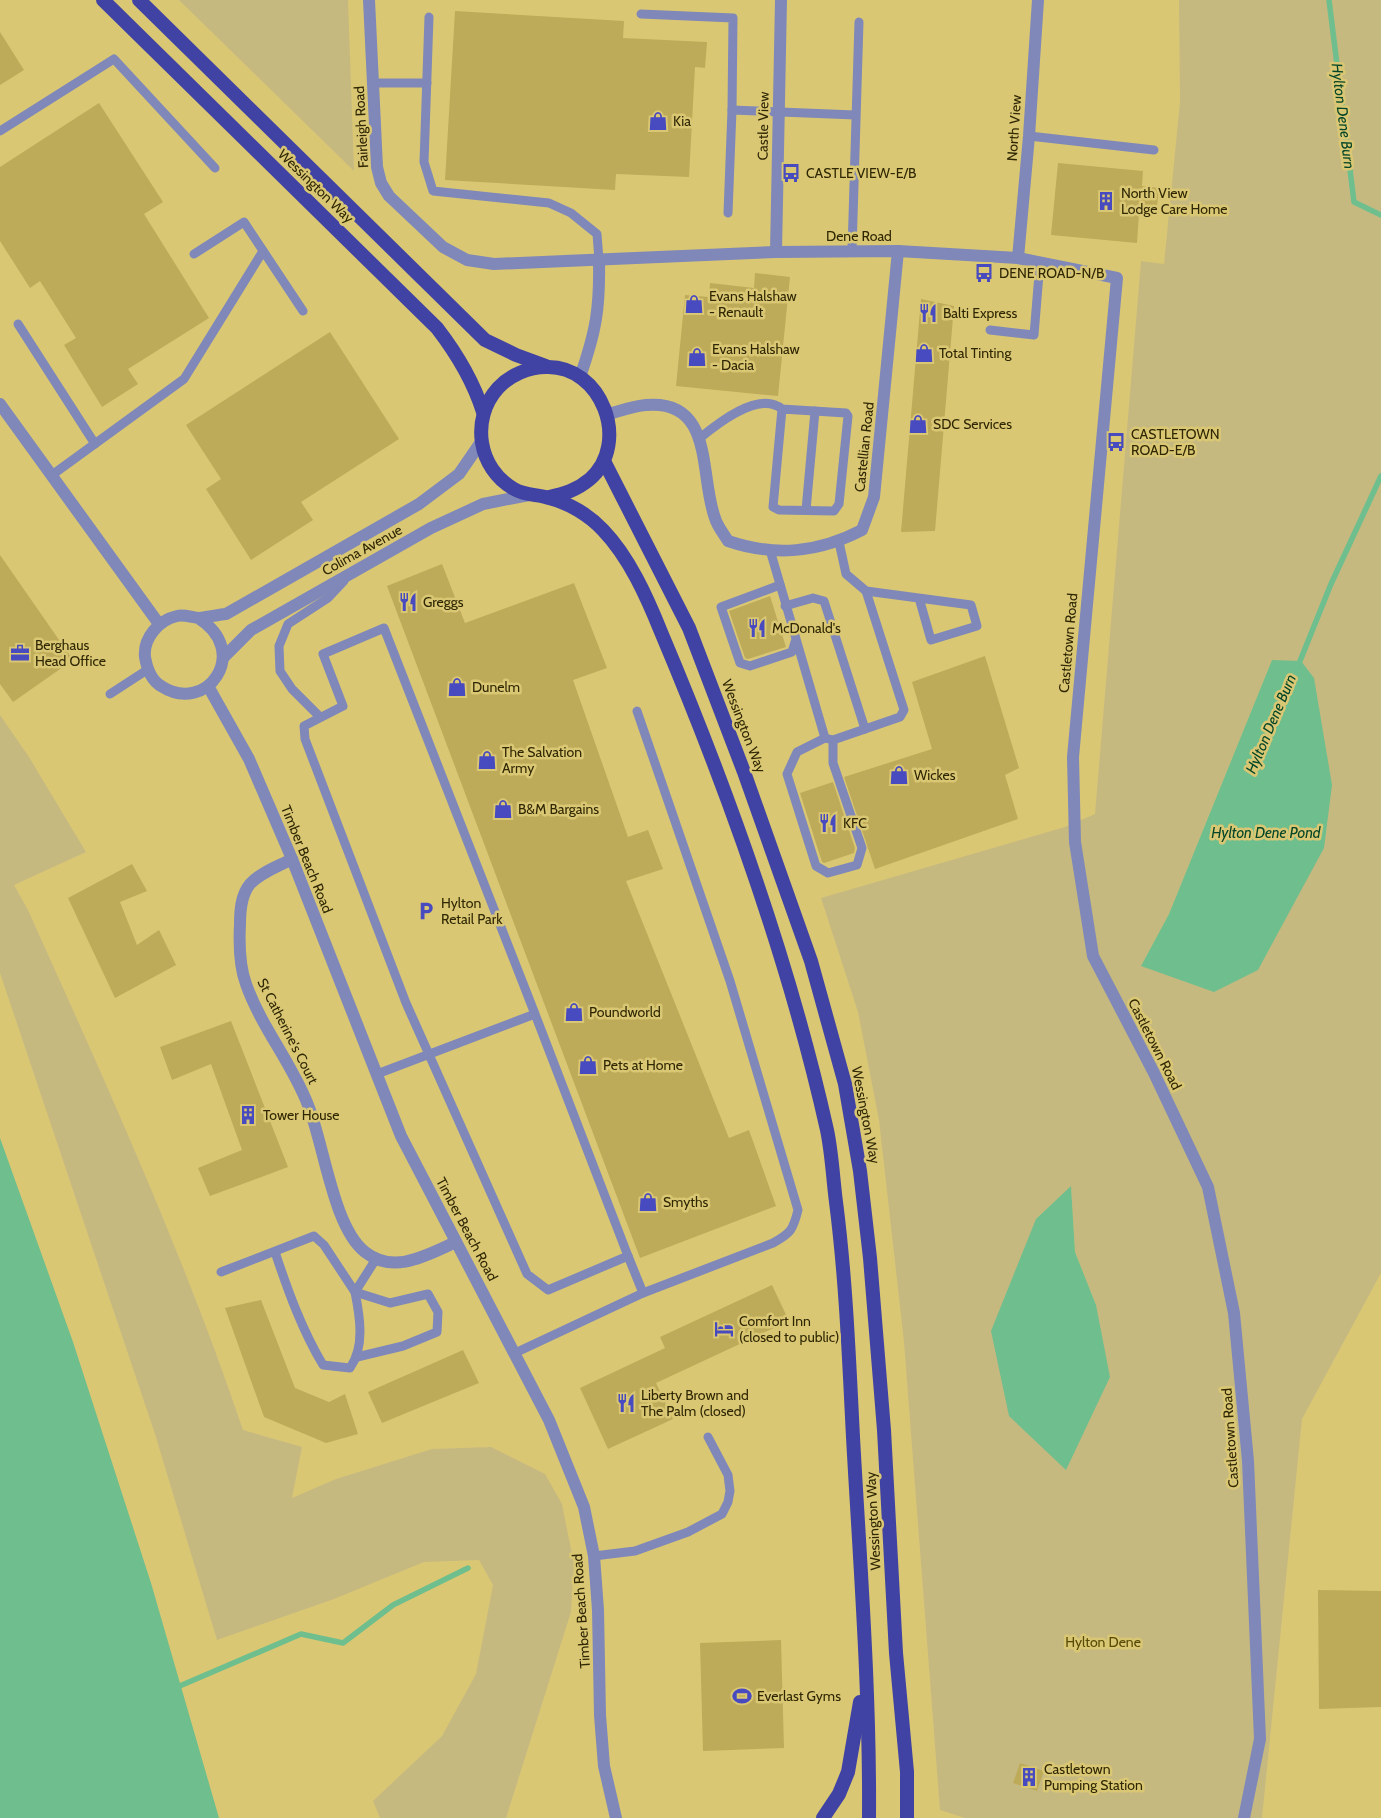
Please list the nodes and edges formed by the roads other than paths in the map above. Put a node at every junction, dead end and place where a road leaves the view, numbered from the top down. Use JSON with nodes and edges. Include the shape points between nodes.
{"nodes":[{"id":1,"x":103,"y":0,"type":"edge"},
{"id":2,"x":139,"y":0,"type":"edge"},
{"id":3,"x":370,"y":0,"type":"edge"},
{"id":4,"x":781,"y":0,"type":"edge"},
{"id":5,"x":1038,"y":0,"type":"edge"},
{"id":6,"x":641,"y":14,"type":"dead end"},
{"id":7,"x":429,"y":17,"type":"dead end"},
{"id":8,"x":859,"y":22,"type":"dead end"},
{"id":9,"x":373,"y":82,"type":"junction"},
{"id":10,"x":427,"y":83,"type":"junction"},
{"id":11,"x":732,"y":110,"type":"junction"},
{"id":12,"x":778,"y":111,"type":"junction"},
{"id":13,"x":855,"y":115,"type":"junction"},
{"id":14,"x":0,"y":131,"type":"edge"},
{"id":15,"x":1030,"y":136,"type":"junction"},
{"id":16,"x":1154,"y":150,"type":"dead end"},
{"id":17,"x":215,"y":168,"type":"dead end"},
{"id":18,"x":728,"y":213,"type":"dead end"},
{"id":19,"x":852,"y":250,"type":"junction"},
{"id":20,"x":263,"y":251,"type":"junction"},
{"id":21,"x":898,"y":251,"type":"junction"},
{"id":22,"x":776,"y":252,"type":"junction"},
{"id":23,"x":194,"y":254,"type":"dead end"},
{"id":24,"x":1018,"y":258,"type":"junction"},
{"id":25,"x":599,"y":260,"type":"junction"},
{"id":26,"x":1040,"y":262,"type":"junction"},
{"id":27,"x":1117,"y":278,"type":"joint"},
{"id":28,"x":303,"y":312,"type":"dead end"},
{"id":29,"x":18,"y":324,"type":"dead end"},
{"id":30,"x":990,"y":330,"type":"dead end"},
{"id":31,"x":546,"y":367,"type":"junction"},
{"id":32,"x":580,"y":377,"type":"junction"},
{"id":33,"x":0,"y":404,"type":"edge"},
{"id":34,"x":782,"y":409,"type":"junction"},
{"id":35,"x":815,"y":411,"type":"junction"},
{"id":36,"x":484,"y":412,"type":"junction"},
{"id":37,"x":608,"y":414,"type":"junction"},
{"id":38,"x":700,"y":438,"type":"junction"},
{"id":39,"x":481,"y":442,"type":"junction"},
{"id":40,"x":94,"y":444,"type":"junction"},
{"id":41,"x":604,"y":462,"type":"junction"},
{"id":42,"x":52,"y":475,"type":"junction"},
{"id":43,"x":529,"y":495,"type":"junction"},
{"id":44,"x":549,"y":497,"type":"junction"},
{"id":45,"x":806,"y":510,"type":"junction"},
{"id":46,"x":839,"y":542,"type":"junction"},
{"id":47,"x":770,"y":550,"type":"junction"},
{"id":48,"x":355,"y":570,"type":"junction"},
{"id":49,"x":780,"y":585,"type":"junction"},
{"id":50,"x":866,"y":591,"type":"junction"},
{"id":51,"x":919,"y":598,"type":"junction"},
{"id":52,"x":785,"y":606,"type":"junction"},
{"id":53,"x":198,"y":618,"type":"junction"},
{"id":54,"x":159,"y":624,"type":"junction"},
{"id":55,"x":795,"y":642,"type":"junction"},
{"id":56,"x":223,"y":658,"type":"junction"},
{"id":57,"x":147,"y":670,"type":"junction"},
{"id":58,"x":208,"y":686,"type":"junction"},
{"id":59,"x":110,"y":694,"type":"dead end"},
{"id":60,"x":637,"y":711,"type":"dead end"},
{"id":61,"x":319,"y":716,"type":"junction"},
{"id":62,"x":865,"y":729,"type":"junction"},
{"id":63,"x":829,"y":739,"type":"junction"},
{"id":64,"x":292,"y":860,"type":"junction"},
{"id":65,"x":535,"y":1014,"type":"junction"},
{"id":66,"x":429,"y":1053,"type":"junction"},
{"id":67,"x":377,"y":1074,"type":"junction"},
{"id":68,"x":456,"y":1242,"type":"junction"},
{"id":69,"x":274,"y":1252,"type":"junction"},
{"id":70,"x":628,"y":1256,"type":"junction"},
{"id":71,"x":376,"y":1259,"type":"junction"},
{"id":72,"x":221,"y":1272,"type":"dead end"},
{"id":73,"x":355,"y":1292,"type":"junction"},
{"id":74,"x":643,"y":1293,"type":"junction"},
{"id":75,"x":515,"y":1353,"type":"junction"},
{"id":76,"x":357,"y":1357,"type":"junction"},
{"id":77,"x":708,"y":1437,"type":"dead end"},
{"id":78,"x":594,"y":1556,"type":"junction"},
{"id":79,"x":865,"y":1674,"type":"junction"},
{"id":80,"x":614,"y":1813,"type":"edge"},
{"id":81,"x":824,"y":1818,"type":"edge"},
{"id":82,"x":869,"y":1818,"type":"edge"},
{"id":83,"x":907,"y":1818,"type":"edge"},
{"id":84,"x":1244,"y":1818,"type":"edge"}],
"edges":[{"from":1,"to":36,"type":"highway","name":"Wessington Way","via":[[437,328],[461,359]]},
{"from":2,"to":31,"type":"highway","name":"Wessington Way","via":[[485,340]]},
{"from":3,"to":9,"type":"street","name":"Fairleigh Road"},
{"from":4,"to":12,"type":"street","name":"Castle View"},
{"from":5,"to":15,"type":"street","name":"North View"},
{"from":6,"to":11,"type":"lane","via":[[733,18]]},
{"from":7,"to":10,"type":"lane"},
{"from":8,"to":13,"type":"lane"},
{"from":9,"to":10,"type":"lane"},
{"from":9,"to":25,"type":"street","name":"Fairleigh Road","via":[[380,183],[389,196],[443,247],[467,260],[494,264]]},
{"from":10,"to":25,"type":"lane","via":[[424,162],[432,191],[550,203],[571,213],[597,234]]},
{"from":11,"to":12,"type":"lane"},
{"from":11,"to":18,"type":"lane"},
{"from":12,"to":13,"type":"lane"},
{"from":12,"to":22,"type":"street","name":"Castle View"},
{"from":13,"to":19,"type":"lane"},
{"from":14,"to":17,"type":"lane","via":[[114,59]]},
{"from":15,"to":16,"type":"lane"},
{"from":15,"to":24,"type":"street","name":"North View"},
{"from":19,"to":21,"type":"street","name":"Dene Road"},
{"from":19,"to":22,"type":"street","name":"Dene Road"},
{"from":20,"to":23,"type":"lane","via":[[244,222]]},
{"from":20,"to":28,"type":"lane"},
{"from":20,"to":40,"type":"lane","via":[[184,379]]},
{"from":21,"to":24,"type":"street","name":"Dene Road"},
{"from":21,"to":46,"type":"street","name":"Castellian Road","via":[[874,497],[862,530]]},
{"from":22,"to":25,"type":"street","name":"Dene Road"},
{"from":24,"to":26,"type":"street","name":"Dene Road"},
{"from":25,"to":32,"type":"street","via":[[600,302],[594,338]]},
{"from":26,"to":27,"type":"street","name":"Dene Road"},
{"from":26,"to":30,"type":"lane","via":[[1034,335]]},
{"from":27,"to":84,"type":"street","name":"Castletown Road","via":[[1073,757],[1075,842],[1093,956],[1208,1187],[1234,1313],[1248,1461],[1260,1739]]},
{"from":29,"to":40,"type":"lane"},
{"from":31,"to":32,"type":"highway","name":"Wessington Way","via":[[559,368]]},
{"from":31,"to":36,"type":"highway","name":"Wessington Way","via":[[524,370],[502,384],[489,399]]},
{"from":32,"to":37,"type":"highway","name":"Wessington Way","via":[[592,387]]},
{"from":33,"to":42,"type":"street"},
{"from":34,"to":35,"type":"lane"},
{"from":34,"to":38,"type":"lane","via":[[755,404],[723,419]]},
{"from":34,"to":45,"type":"lane","via":[[773,508]]},
{"from":35,"to":45,"type":"lane"},
{"from":35,"to":45,"type":"lane","via":[[846,413],[848,416],[839,504],[834,511]]},
{"from":36,"to":39,"type":"highway","name":"Wessington Way"},
{"from":37,"to":38,"type":"street","name":"Castellian Road","via":[[646,405],[669,407],[692,421]]},
{"from":37,"to":41,"type":"highway","name":"Wessington Way","via":[[610,439]]},
{"from":38,"to":47,"type":"street","name":"Castellian Road","via":[[714,518],[728,541],[750,549]]},
{"from":39,"to":43,"type":"highway","name":"Wessington Way","via":[[492,470],[512,488]]},
{"from":39,"to":53,"type":"street","name":"Colima Avenue","via":[[458,474],[419,504],[226,614]]},
{"from":40,"to":42,"type":"lane"},
{"from":41,"to":44,"type":"highway","name":"Wessington Way","via":[[592,478],[569,493]]},
{"from":41,"to":83,"type":"highway","name":"Wessington Way","via":[[690,628],[811,961],[845,1084],[870,1258],[907,1772]]},
{"from":42,"to":54,"type":"street"},
{"from":43,"to":44,"type":"highway","name":"Wessington Way"},
{"from":43,"to":48,"type":"street","name":"Colima Avenue","via":[[483,504]]},
{"from":44,"to":79,"type":"highway","name":"Wessington Way","via":[[578,510],[602,529],[624,557],[659,625],[737,827],[795,1002],[828,1135],[842,1247]]},
{"from":46,"to":47,"type":"street","name":"Castellian Road","via":[[813,549]]},
{"from":46,"to":50,"type":"lane","via":[[846,574]]},
{"from":47,"to":49,"type":"lane"},
{"from":48,"to":56,"type":"street","name":"Colima Avenue","via":[[251,630]]},
{"from":48,"to":61,"type":"lane","via":[[328,598],[288,624],[279,646],[280,671],[292,689]]},
{"from":49,"to":52,"type":"lane"},
{"from":49,"to":55,"type":"lane","via":[[721,606],[740,663],[750,666],[792,652]]},
{"from":50,"to":51,"type":"lane"},
{"from":50,"to":62,"type":"lane","via":[[904,710],[900,717]]},
{"from":51,"to":51,"type":"lane","via":[[971,605],[976,626],[930,640]]},
{"from":52,"to":55,"type":"lane"},
{"from":52,"to":62,"type":"lane","via":[[813,598],[824,601]]},
{"from":53,"to":54,"type":"street","via":[[177,616]]},
{"from":53,"to":56,"type":"street","via":[[218,635]]},
{"from":54,"to":57,"type":"street","via":[[150,634],[144,651]]},
{"from":55,"to":63,"type":"lane"},
{"from":56,"to":58,"type":"street","via":[[216,678]]},
{"from":57,"to":58,"type":"street","via":[[169,692],[194,693]]},
{"from":57,"to":59,"type":"lane"},
{"from":58,"to":64,"type":"street","name":"Timber Beach Road","via":[[249,759]]},
{"from":60,"to":74,"type":"lane","via":[[730,981],[798,1210],[794,1228],[788,1235]]},
{"from":61,"to":65,"type":"lane","via":[[343,706],[323,654],[384,628]]},
{"from":61,"to":66,"type":"lane","via":[[304,726],[305,739],[406,1003]]},
{"from":62,"to":63,"type":"lane"},
{"from":63,"to":63,"type":"lane","via":[[833,763],[862,848],[857,865],[828,874],[816,866],[787,774],[797,752]]},
{"from":64,"to":67,"type":"street","name":"Timber Beach Road"},
{"from":64,"to":71,"type":"street","name":"St Catherine's Court","via":[[261,876],[242,898],[239,939],[246,983],[308,1105],[350,1236],[364,1252]]},
{"from":65,"to":66,"type":"lane"},
{"from":65,"to":70,"type":"lane"},
{"from":66,"to":67,"type":"lane"},
{"from":66,"to":70,"type":"lane","via":[[527,1274],[548,1290]]},
{"from":67,"to":68,"type":"street","name":"Timber Beach Road","via":[[401,1136]]},
{"from":68,"to":71,"type":"street","name":"St Catherine's Court","via":[[398,1264]]},
{"from":68,"to":75,"type":"street","name":"Timber Beach Road"},
{"from":69,"to":72,"type":"lane"},
{"from":69,"to":73,"type":"lane","via":[[292,1242],[314,1236],[324,1245]]},
{"from":69,"to":76,"type":"lane","via":[[323,1365],[350,1368]]},
{"from":70,"to":74,"type":"lane"},
{"from":71,"to":73,"type":"lane"},
{"from":73,"to":76,"type":"lane","via":[[359,1313]]},
{"from":73,"to":76,"type":"lane","via":[[390,1303],[428,1294],[438,1312],[437,1332],[403,1346]]},
{"from":74,"to":75,"type":"lane"},
{"from":75,"to":78,"type":"street","name":"Timber Beach Road","via":[[568,1464],[584,1507]]},
{"from":77,"to":78,"type":"lane","via":[[728,1475],[730,1491],[722,1514],[688,1532],[635,1551]]},
{"from":78,"to":80,"type":"street","name":"Timber Beach Road","via":[[601,1663],[600,1715],[604,1766]]},
{"from":79,"to":81,"type":"highway","via":[[848,1772]]},
{"from":79,"to":82,"type":"highway","name":"Wessington Way"}]}
